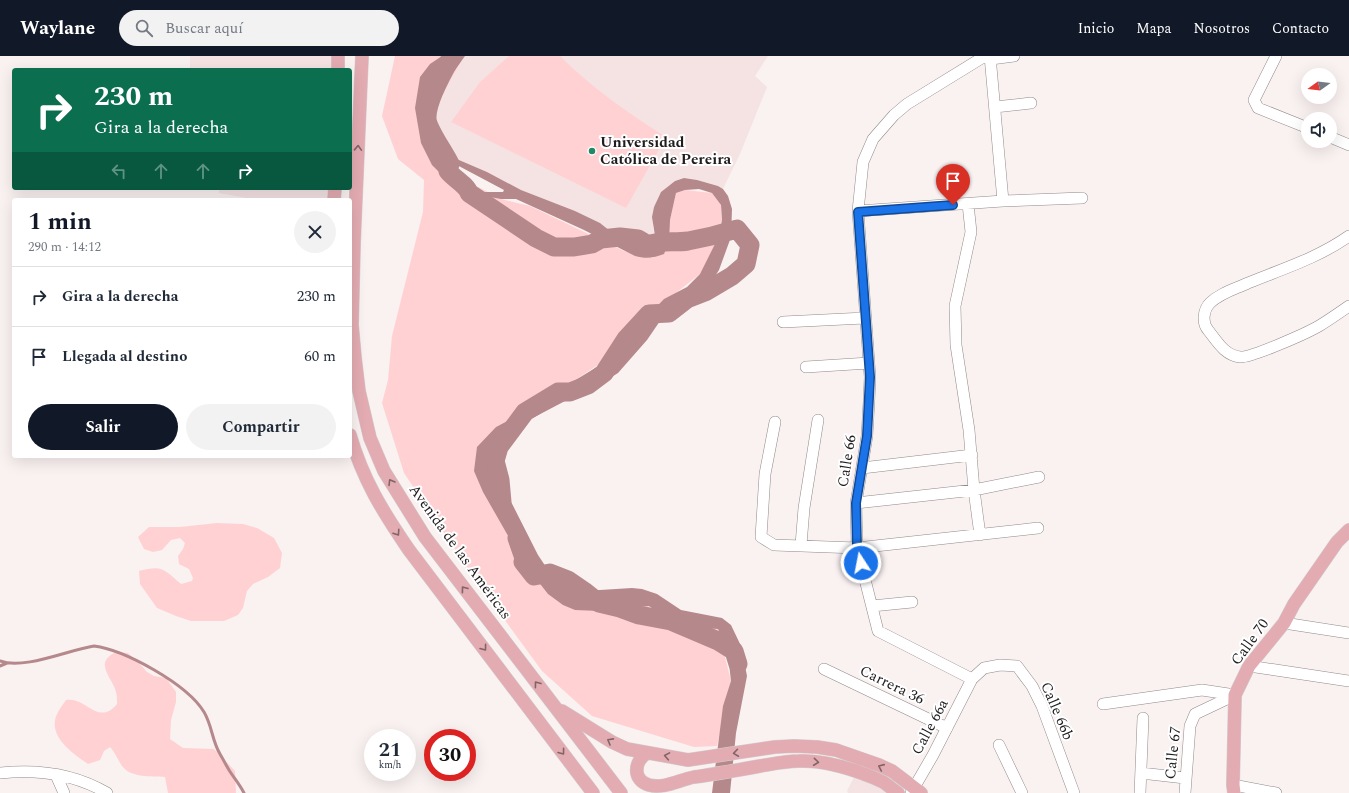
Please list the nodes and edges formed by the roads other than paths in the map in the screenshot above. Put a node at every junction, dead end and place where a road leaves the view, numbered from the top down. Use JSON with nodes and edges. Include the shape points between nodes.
{"nodes":[{"id":1,"x":338,"y":56,"type":"edge"},
{"id":2,"x":362,"y":56,"type":"edge"},
{"id":3,"x":1014,"y":56,"type":"edge"},
{"id":4,"x":1276,"y":56,"type":"edge"},
{"id":5,"x":989,"y":57,"type":"edge"},
{"id":6,"x":338,"y":68,"type":"edge"},
{"id":7,"x":1031,"y":103,"type":"dead end"},
{"id":8,"x":995,"y":107,"type":"junction"},
{"id":9,"x":1301,"y":125,"type":"edge"},
{"id":10,"x":1337,"y":140,"type":"edge"},
{"id":11,"x":1349,"y":145,"type":"edge"},
{"id":12,"x":1082,"y":198,"type":"dead end"},
{"id":13,"x":1003,"y":201,"type":"junction"},
{"id":14,"x":968,"y":204,"type":"junction"},
{"id":15,"x":858,"y":212,"type":"junction"},
{"id":16,"x":1349,"y":236,"type":"edge"},
{"id":17,"x":1349,"y":306,"type":"edge"},
{"id":18,"x":865,"y":318,"type":"junction"},
{"id":19,"x":783,"y":322,"type":"dead end"},
{"id":20,"x":869,"y":362,"type":"junction"},
{"id":21,"x":806,"y":367,"type":"dead end"},
{"id":22,"x":818,"y":420,"type":"dead end"},
{"id":23,"x":775,"y":422,"type":"dead end"},
{"id":24,"x":352,"y":441,"type":"edge"},
{"id":25,"x":972,"y":455,"type":"junction"},
{"id":26,"x":862,"y":468,"type":"junction"},
{"id":27,"x":1039,"y":477,"type":"dead end"},
{"id":28,"x":974,"y":490,"type":"junction"},
{"id":29,"x":856,"y":503,"type":"junction"},
{"id":30,"x":1038,"y":528,"type":"dead end"},
{"id":31,"x":1349,"y":530,"type":"edge"},
{"id":32,"x":980,"y":535,"type":"junction"},
{"id":33,"x":801,"y":546,"type":"junction"},
{"id":34,"x":857,"y":548,"type":"junction"},
{"id":35,"x":912,"y":602,"type":"dead end"},
{"id":36,"x":872,"y":606,"type":"junction"},
{"id":37,"x":488,"y":620,"type":"junction"},
{"id":38,"x":1284,"y":622,"type":"junction"},
{"id":39,"x":470,"y":630,"type":"junction"},
{"id":40,"x":1349,"y":633,"type":"edge"},
{"id":41,"x":1249,"y":666,"type":"junction"},
{"id":42,"x":824,"y":669,"type":"dead end"},
{"id":43,"x":972,"y":678,"type":"junction"},
{"id":44,"x":1349,"y":681,"type":"edge"},
{"id":45,"x":1235,"y":695,"type":"junction"},
{"id":46,"x":552,"y":704,"type":"junction"},
{"id":47,"x":1103,"y":704,"type":"dead end"},
{"id":48,"x":1143,"y":718,"type":"dead end"},
{"id":49,"x":947,"y":728,"type":"junction"},
{"id":50,"x":998,"y":745,"type":"dead end"},
{"id":51,"x":647,"y":752,"type":"junction"},
{"id":52,"x":0,"y":772,"type":"edge"},
{"id":53,"x":1141,"y":773,"type":"junction"},
{"id":54,"x":56,"y":775,"type":"junction"},
{"id":55,"x":1185,"y":778,"type":"junction"},
{"id":56,"x":659,"y":789,"type":"edge"},
{"id":57,"x":1234,"y":789,"type":"edge"},
{"id":58,"x":915,"y":791,"type":"edge"},
{"id":59,"x":64,"y":793,"type":"edge"},
{"id":60,"x":107,"y":793,"type":"edge"},
{"id":61,"x":593,"y":793,"type":"edge"},
{"id":62,"x":621,"y":793,"type":"edge"},
{"id":63,"x":898,"y":793,"type":"edge"},
{"id":64,"x":1022,"y":793,"type":"edge"},
{"id":65,"x":1074,"y":793,"type":"edge"},
{"id":66,"x":1140,"y":793,"type":"edge"},
{"id":67,"x":1185,"y":793,"type":"edge"},
{"id":68,"x":1276,"y":793,"type":"edge"}],
"edges":[{"from":1,"to":6,"type":"main road"},
{"from":37,"to":2,"type":"main road","name":"Avenida de las Américas","one_way":true,"via":[[426,538],[384,471],[370,438],[359,391],[352,325]]},
{"from":3,"to":5,"type":"street"},
{"from":4,"to":9,"type":"street","via":[[1254,100],[1255,104],[1258,108]]},
{"from":5,"to":8,"type":"street"},
{"from":5,"to":15,"type":"street","name":"Calle 66","via":[[907,104],[873,139],[863,162]]},
{"from":7,"to":8,"type":"street"},
{"from":8,"to":13,"type":"street"},
{"from":10,"to":11,"type":"street"},
{"from":12,"to":13,"type":"street"},
{"from":13,"to":14,"type":"street"},
{"from":14,"to":15,"type":"street"},
{"from":14,"to":25,"type":"street","via":[[971,232],[955,306],[956,345]]},
{"from":15,"to":18,"type":"street","name":"Calle 66"},
{"from":16,"to":17,"type":"street","via":[[1313,257],[1222,294],[1210,303],[1204,314],[1205,326],[1224,351],[1240,357],[1254,354],[1318,327]]},
{"from":18,"to":19,"type":"street"},
{"from":18,"to":20,"type":"street","name":"Calle 66"},
{"from":20,"to":21,"type":"street"},
{"from":20,"to":26,"type":"street","name":"Calle 66","via":[[870,401]]},
{"from":22,"to":33,"type":"street","via":[[804,508]]},
{"from":23,"to":33,"type":"street","via":[[765,474],[761,537],[774,545]]},
{"from":24,"to":39,"type":"main road","one_way":true,"via":[[366,481],[383,511],[409,550]]},
{"from":25,"to":26,"type":"street"},
{"from":25,"to":28,"type":"street"},
{"from":26,"to":29,"type":"street","name":"Calle 66"},
{"from":27,"to":28,"type":"street"},
{"from":28,"to":29,"type":"street"},
{"from":28,"to":32,"type":"street"},
{"from":29,"to":34,"type":"street","name":"Calle 66"},
{"from":30,"to":32,"type":"street"},
{"from":31,"to":38,"type":"main road","name":"Calle 70","via":[[1337,542]]},
{"from":32,"to":34,"type":"street"},
{"from":33,"to":34,"type":"street"},
{"from":34,"to":36,"type":"street","name":"Calle 66"},
{"from":35,"to":36,"type":"street"},
{"from":36,"to":43,"type":"street","name":"Calle 66","via":[[878,631]]},
{"from":37,"to":39,"type":"main road","via":[[479,621]]},
{"from":46,"to":37,"type":"main road","name":"Avenida de las Américas","one_way":true},
{"from":38,"to":40,"type":"street"},
{"from":38,"to":41,"type":"main road","name":"Calle 70"},
{"from":39,"to":61,"type":"main road","one_way":true},
{"from":41,"to":44,"type":"street"},
{"from":41,"to":45,"type":"main road","name":"Calle 70"},
{"from":42,"to":49,"type":"street","name":"Carrera 36"},
{"from":43,"to":49,"type":"street","name":"Calle 66a"},
{"from":43,"to":65,"type":"street","name":"Calle 66b","via":[[984,668],[1017,666],[1032,686],[1042,706]]},
{"from":45,"to":47,"type":"street","via":[[1202,690]]},
{"from":45,"to":55,"type":"street","name":"Calle 67","via":[[1195,714],[1190,726]]},
{"from":45,"to":57,"type":"main road","name":"Calle 70"},
{"from":51,"to":46,"type":"main road","one_way":true,"via":[[627,749],[612,742]]},
{"from":46,"to":62,"type":"main road","name":"Avenida de las Américas"},
{"from":48,"to":53,"type":"street"},
{"from":49,"to":58,"type":"street","name":"Calle 66a"},
{"from":50,"to":64,"type":"street"},
{"from":51,"to":56,"type":"main road","via":[[641,757],[636,768],[640,779]]},
{"from":58,"to":51,"type":"main road","one_way":true,"via":[[892,771],[879,765],[836,750],[817,747],[775,747],[688,760]]},
{"from":52,"to":54,"type":"street"},
{"from":53,"to":55,"type":"street"},
{"from":53,"to":66,"type":"street"},
{"from":54,"to":59,"type":"street"},
{"from":54,"to":60,"type":"street","via":[[85,782]]},
{"from":55,"to":67,"type":"street","name":"Calle 67"},
{"from":56,"to":63,"type":"main road","one_way":true,"via":[[690,778],[798,761],[851,769],[883,782]]},
{"from":57,"to":68,"type":"street"}]}
